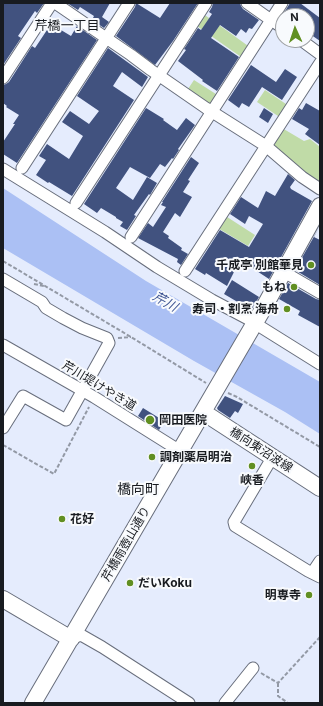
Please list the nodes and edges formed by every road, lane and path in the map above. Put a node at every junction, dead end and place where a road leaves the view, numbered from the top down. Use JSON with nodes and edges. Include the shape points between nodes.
{"nodes":[{"id":1,"x":53,"y":3,"type":"edge"},
{"id":2,"x":129,"y":3,"type":"edge"},
{"id":3,"x":206,"y":3,"type":"edge"},
{"id":4,"x":247,"y":3,"type":"edge"},
{"id":5,"x":282,"y":3,"type":"edge"},
{"id":6,"x":271,"y":20,"type":"junction"},
{"id":7,"x":275,"y":23,"type":"edge"},
{"id":8,"x":106,"y":39,"type":"junction"},
{"id":9,"x":312,"y":48,"type":"edge"},
{"id":10,"x":320,"y":54,"type":"edge"},
{"id":11,"x":320,"y":63,"type":"edge"},
{"id":12,"x":159,"y":76,"type":"junction"},
{"id":13,"x":3,"y":78,"type":"edge"},
{"id":14,"x":212,"y":111,"type":"junction"},
{"id":15,"x":266,"y":146,"type":"junction"},
{"id":16,"x":22,"y":168,"type":"dead end"},
{"id":17,"x":3,"y":169,"type":"edge"},
{"id":18,"x":320,"y":189,"type":"edge"},
{"id":19,"x":76,"y":203,"type":"dead end"},
{"id":20,"x":320,"y":206,"type":"edge"},
{"id":21,"x":132,"y":237,"type":"dead end"},
{"id":22,"x":3,"y":261,"type":"edge"},
{"id":23,"x":185,"y":271,"type":"dead end"},
{"id":24,"x":284,"y":272,"type":"junction"},
{"id":25,"x":3,"y":279,"type":"edge"},
{"id":26,"x":320,"y":293,"type":"edge"},
{"id":27,"x":252,"y":327,"type":"junction"},
{"id":28,"x":3,"y":345,"type":"edge"},
{"id":29,"x":320,"y":364,"type":"edge"},
{"id":30,"x":217,"y":387,"type":"junction"},
{"id":31,"x":82,"y":390,"type":"junction"},
{"id":32,"x":94,"y":397,"type":"junction"},
{"id":33,"x":203,"y":412,"type":"junction"},
{"id":34,"x":3,"y":428,"type":"edge"},
{"id":35,"x":3,"y":445,"type":"edge"},
{"id":36,"x":320,"y":447,"type":"edge"},
{"id":37,"x":180,"y":451,"type":"junction"},
{"id":38,"x":272,"y":458,"type":"junction"},
{"id":39,"x":320,"y":488,"type":"edge"},
{"id":40,"x":320,"y":561,"type":"edge"},
{"id":41,"x":316,"y":575,"type":"edge"},
{"id":42,"x":3,"y":599,"type":"edge"},
{"id":43,"x":320,"y":636,"type":"edge"},
{"id":44,"x":71,"y":639,"type":"junction"},
{"id":45,"x":253,"y":668,"type":"joint"},
{"id":46,"x":278,"y":683,"type":"junction"},
{"id":47,"x":33,"y":703,"type":"edge"},
{"id":48,"x":189,"y":703,"type":"edge"},
{"id":49,"x":225,"y":703,"type":"edge"},
{"id":50,"x":288,"y":703,"type":"edge"}],
"edges":[{"from":1,"to":8,"type":"street"},
{"from":1,"to":13,"type":"street"},
{"from":2,"to":8,"type":"street"},
{"from":3,"to":12,"type":"street"},
{"from":4,"to":6,"type":"street"},
{"from":5,"to":6,"type":"street"},
{"from":6,"to":7,"type":"street"},
{"from":6,"to":14,"type":"street"},
{"from":8,"to":12,"type":"street"},
{"from":8,"to":16,"type":"street"},
{"from":9,"to":10,"type":"street"},
{"from":11,"to":15,"type":"street"},
{"from":12,"to":14,"type":"street"},
{"from":12,"to":19,"type":"street"},
{"from":14,"to":15,"type":"street"},
{"from":14,"to":21,"type":"street"},
{"from":15,"to":18,"type":"street"},
{"from":15,"to":23,"type":"street"},
{"from":17,"to":27,"type":"street"},
{"from":20,"to":24,"type":"main road","name":"芹橋雨壺山通り"},
{"from":22,"to":30,"type":"path"},
{"from":24,"to":26,"type":"street"},
{"from":24,"to":27,"type":"main road","name":"芹橋雨壺山通り"},
{"from":25,"to":31,"type":"street","via":[[63,318],[107,338],[109,343]]},
{"from":27,"to":29,"type":"street"},
{"from":27,"to":30,"type":"main road","name":"芹橋雨壺山通り"},
{"from":28,"to":31,"type":"street","name":"芹川堤けやき道"},
{"from":30,"to":33,"type":"main road","name":"芹橋雨壺山通り"},
{"from":30,"to":36,"type":"path"},
{"from":31,"to":32,"type":"street","name":"芹川堤けやき道"},
{"from":31,"to":34,"type":"street","via":[[66,420],[23,396]]},
{"from":32,"to":35,"type":"path","via":[[54,474]]},
{"from":32,"to":37,"type":"street","name":"芹川堤けやき道"},
{"from":33,"to":37,"type":"main road","name":"芹橋雨壺山通り"},
{"from":33,"to":38,"type":"main road","name":"橋向東沼波線"},
{"from":37,"to":44,"type":"main road","name":"芹橋雨壺山通り"},
{"from":38,"to":39,"type":"main road","name":"橋向東沼波線"},
{"from":38,"to":41,"type":"street","via":[[234,522],[235,526]]},
{"from":40,"to":41,"type":"street"},
{"from":42,"to":44,"type":"main road"},
{"from":43,"to":46,"type":"path"},
{"from":44,"to":47,"type":"main road","name":"芹橋雨壺山通り"},
{"from":44,"to":48,"type":"street","via":[[81,635]]},
{"from":45,"to":46,"type":"path"},
{"from":45,"to":49,"type":"street"},
{"from":46,"to":50,"type":"path","via":[[278,696]]}]}
